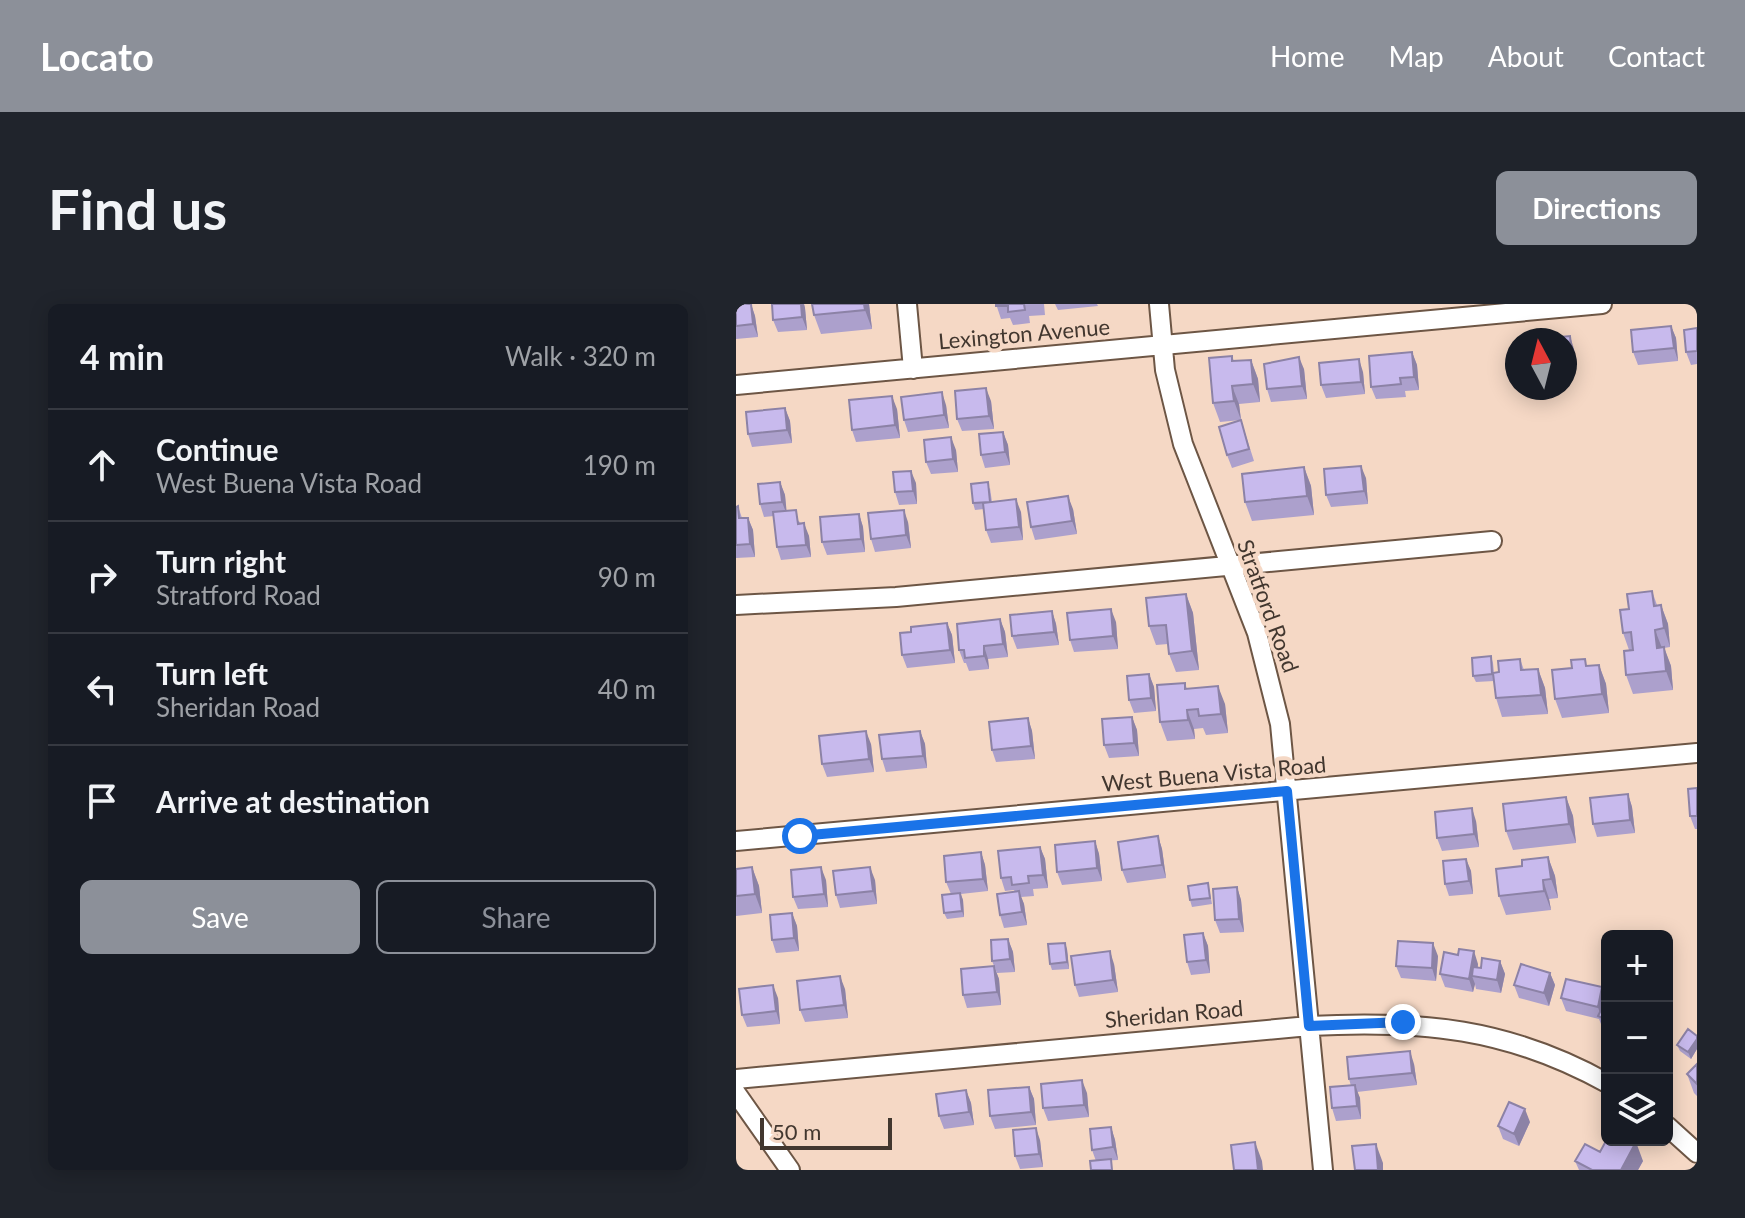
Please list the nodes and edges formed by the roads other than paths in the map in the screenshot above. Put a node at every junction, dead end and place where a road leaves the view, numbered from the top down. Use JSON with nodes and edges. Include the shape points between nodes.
{"nodes":[{"id":1,"x":907,"y":304,"type":"edge"},
{"id":2,"x":1159,"y":304,"type":"edge"},
{"id":3,"x":1602,"y":304,"type":"edge"},
{"id":4,"x":1162,"y":345,"type":"junction"},
{"id":5,"x":913,"y":369,"type":"junction"},
{"id":6,"x":736,"y":385,"type":"edge"},
{"id":7,"x":1492,"y":541,"type":"dead end"},
{"id":8,"x":1230,"y":566,"type":"junction"},
{"id":9,"x":736,"y":605,"type":"edge"},
{"id":10,"x":1697,"y":753,"type":"edge"},
{"id":11,"x":1287,"y":791,"type":"junction"},
{"id":12,"x":736,"y":841,"type":"edge"},
{"id":13,"x":1309,"y":1026,"type":"junction"},
{"id":14,"x":736,"y":1079,"type":"edge"},
{"id":15,"x":1601,"y":1080,"type":"edge"},
{"id":16,"x":736,"y":1093,"type":"edge"},
{"id":17,"x":1673,"y":1131,"type":"edge"},
{"id":18,"x":1697,"y":1153,"type":"edge"},
{"id":19,"x":790,"y":1170,"type":"edge"},
{"id":20,"x":1323,"y":1170,"type":"edge"}],
"edges":[{"from":1,"to":5,"type":"street"},
{"from":2,"to":4,"type":"street","name":"Stratford Road"},
{"from":3,"to":4,"type":"street","name":"Lexington Avenue"},
{"from":4,"to":5,"type":"street","name":"Lexington Avenue"},
{"from":4,"to":8,"type":"street","name":"Stratford Road","via":[[1183,444]]},
{"from":5,"to":6,"type":"street","name":"Lexington Avenue"},
{"from":7,"to":8,"type":"street"},
{"from":8,"to":9,"type":"street","via":[[896,597]]},
{"from":8,"to":11,"type":"street","name":"Stratford Road","via":[[1270,680]]},
{"from":10,"to":11,"type":"street","name":"West Buena Vista Road"},
{"from":11,"to":12,"type":"street","name":"West Buena Vista Road"},
{"from":11,"to":13,"type":"street","name":"Stratford Road"},
{"from":13,"to":14,"type":"street","name":"Sheridan Road"},
{"from":13,"to":15,"type":"street","name":"Sheridan Road","via":[[1403,1022],[1472,1032],[1540,1051]]},
{"from":13,"to":20,"type":"street","name":"Stratford Road"},
{"from":16,"to":19,"type":"street"},
{"from":17,"to":18,"type":"street"}]}
